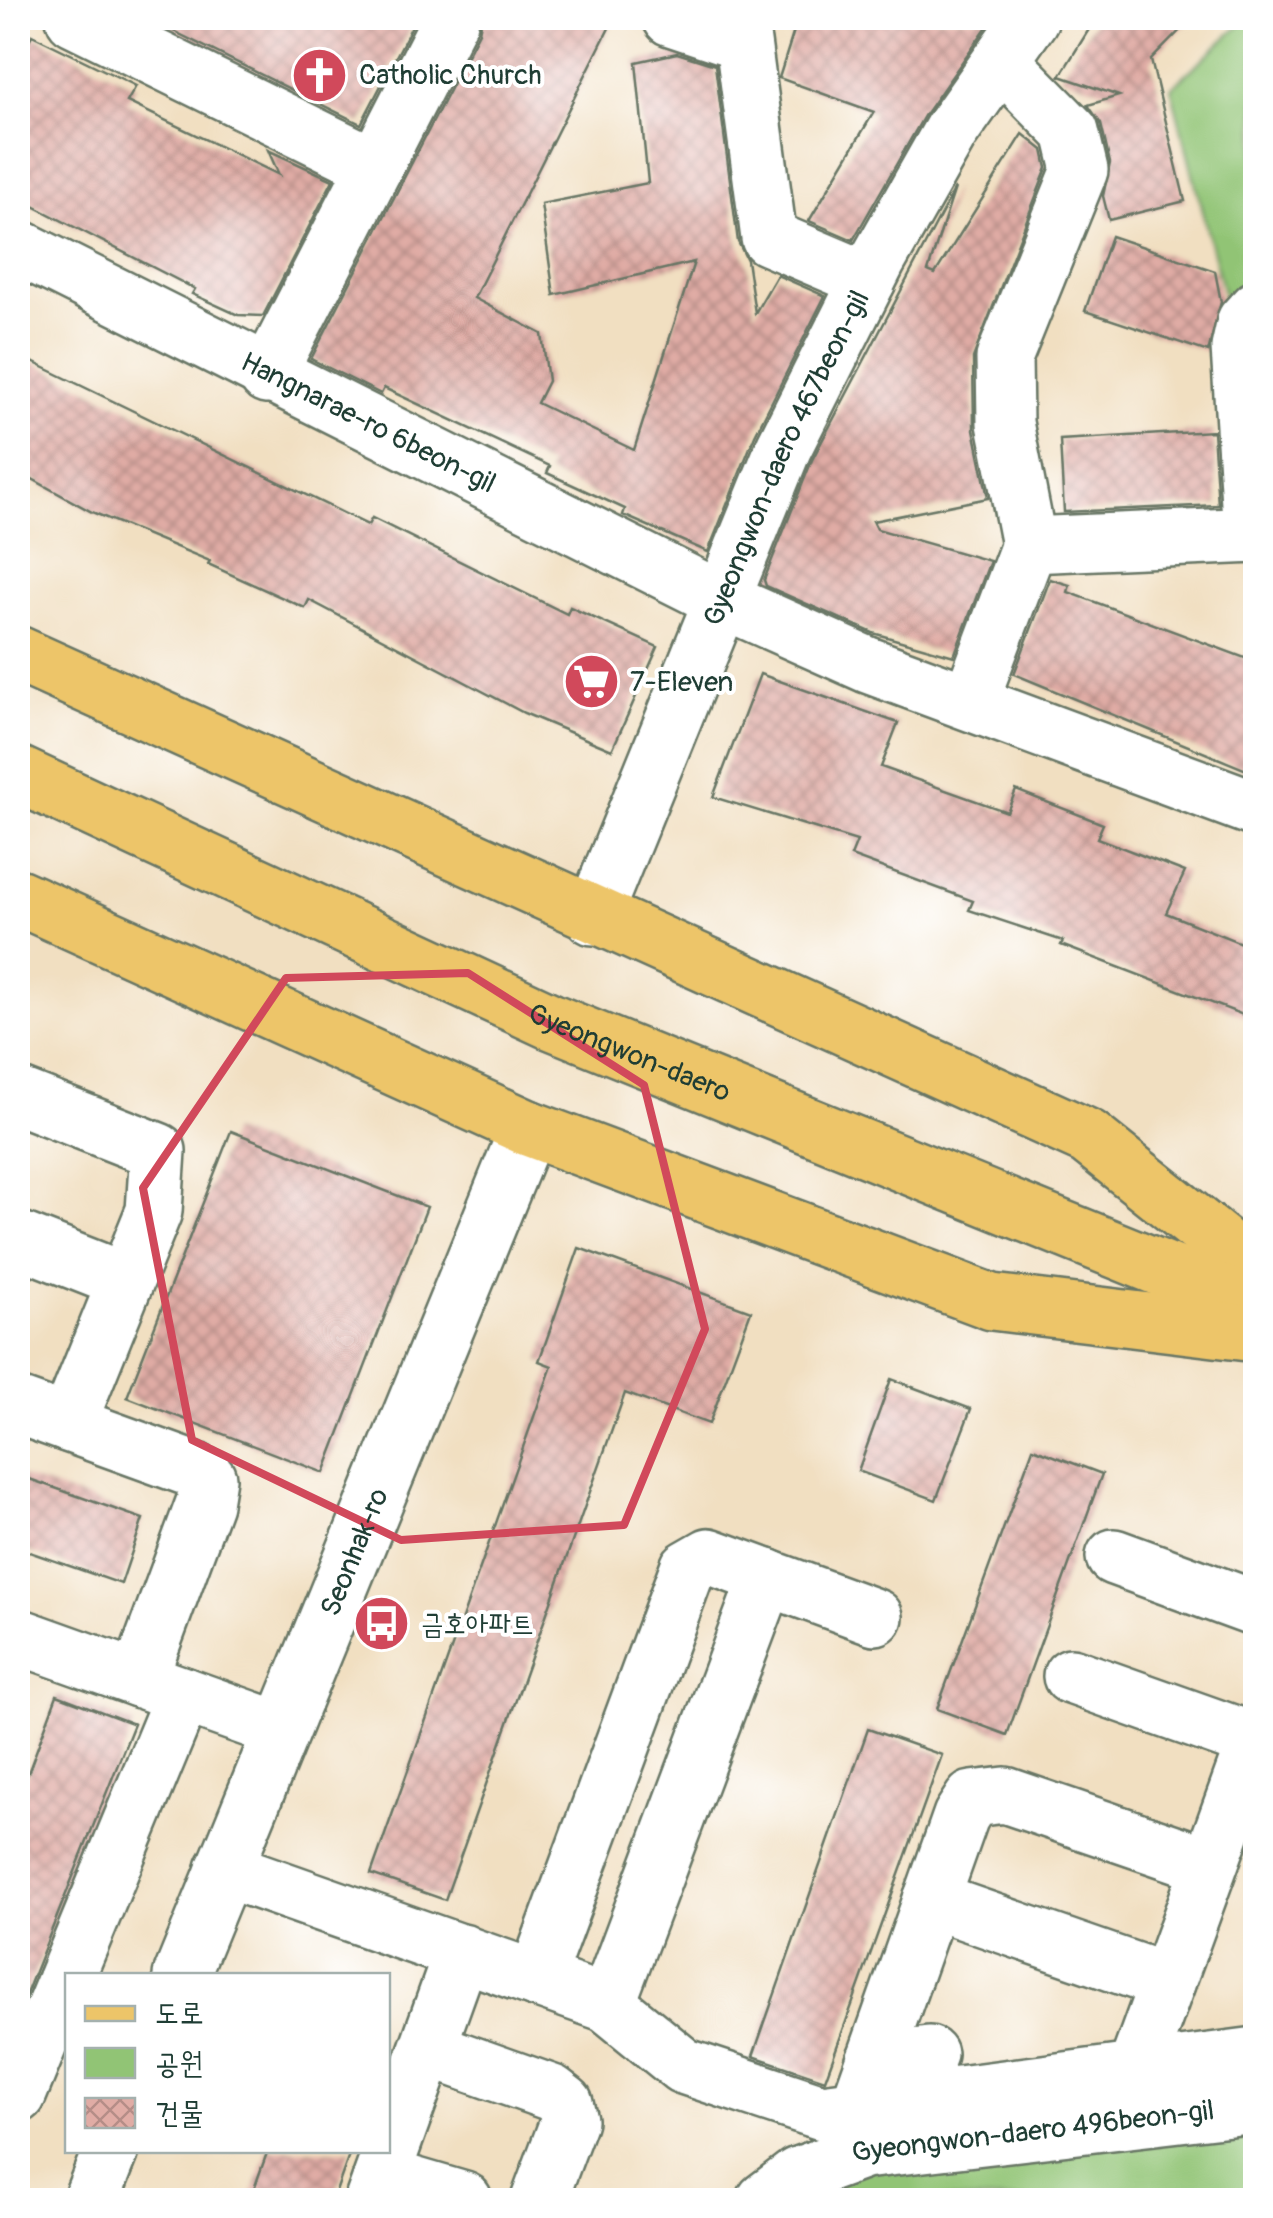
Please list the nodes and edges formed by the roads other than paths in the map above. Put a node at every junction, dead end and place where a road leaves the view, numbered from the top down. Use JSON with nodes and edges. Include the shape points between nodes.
{"nodes":[{"id":1,"x":74,"y":18,"type":"edge"},
{"id":2,"x":451,"y":18,"type":"edge"},
{"id":3,"x":671,"y":18,"type":"edge"},
{"id":4,"x":1016,"y":39,"type":"edge"},
{"id":5,"x":375,"y":166,"type":"junction"},
{"id":6,"x":18,"y":246,"type":"edge"},
{"id":7,"x":868,"y":280,"type":"junction"},
{"id":8,"x":1256,"y":308,"type":"edge"},
{"id":9,"x":267,"y":376,"type":"junction"},
{"id":10,"x":1253,"y":535,"type":"edge"},
{"id":11,"x":1029,"y":544,"type":"junction"},
{"id":12,"x":720,"y":598,"type":"junction"},
{"id":13,"x":18,"y":654,"type":"edge"},
{"id":14,"x":970,"y":702,"type":"junction"},
{"id":15,"x":18,"y":774,"type":"edge"},
{"id":16,"x":1256,"y":808,"type":"edge"},
{"id":17,"x":18,"y":898,"type":"edge"},
{"id":18,"x":593,"y":918,"type":"junction"},
{"id":19,"x":18,"y":1096,"type":"edge"},
{"id":20,"x":528,"y":1128,"type":"junction"},
{"id":21,"x":18,"y":1239,"type":"edge"},
{"id":22,"x":1256,"y":1271,"type":"edge"},
{"id":23,"x":125,"y":1281,"type":"junction"},
{"id":24,"x":1256,"y":1307,"type":"edge"},
{"id":25,"x":1256,"y":1334,"type":"edge"},
{"id":26,"x":18,"y":1406,"type":"edge"},
{"id":27,"x":68,"y":1424,"type":"junction"},
{"id":28,"x":1114,"y":1556,"type":"dead end"},
{"id":29,"x":767,"y":1577,"type":"junction"},
{"id":30,"x":1256,"y":1609,"type":"edge"},
{"id":31,"x":875,"y":1617,"type":"dead end"},
{"id":32,"x":19,"y":1640,"type":"edge"},
{"id":33,"x":1072,"y":1676,"type":"dead end"},
{"id":34,"x":161,"y":1687,"type":"junction"},
{"id":35,"x":281,"y":1730,"type":"junction"},
{"id":36,"x":1255,"y":1739,"type":"edge"},
{"id":37,"x":1209,"y":1865,"type":"junction"},
{"id":38,"x":224,"y":1869,"type":"junction"},
{"id":39,"x":931,"y":1900,"type":"junction"},
{"id":40,"x":462,"y":1952,"type":"junction"},
{"id":41,"x":182,"y":1973,"type":"edge"},
{"id":42,"x":536,"y":1978,"type":"junction"},
{"id":43,"x":1167,"y":1982,"type":"junction"},
{"id":44,"x":607,"y":2004,"type":"junction"},
{"id":45,"x":428,"y":2048,"type":"junction"},
{"id":46,"x":929,"y":2054,"type":"dead end"},
{"id":47,"x":1256,"y":2055,"type":"edge"},
{"id":48,"x":1135,"y":2071,"type":"junction"},
{"id":49,"x":866,"y":2084,"type":"junction"},
{"id":50,"x":18,"y":2095,"type":"edge"},
{"id":51,"x":1256,"y":2105,"type":"edge"},
{"id":52,"x":110,"y":2153,"type":"edge"},
{"id":53,"x":378,"y":2188,"type":"edge"},
{"id":54,"x":91,"y":2200,"type":"edge"},
{"id":55,"x":464,"y":2200,"type":"edge"},
{"id":56,"x":539,"y":2200,"type":"edge"},
{"id":57,"x":765,"y":2200,"type":"edge"}],
"edges":[{"from":1,"to":5,"type":"street"},
{"from":2,"to":5,"type":"street"},
{"from":3,"to":7,"type":"street","name":"Gyeongwon-daero 467beon-gil","via":[[743,42],[769,238]]},
{"from":4,"to":7,"type":"street","name":"Gyeongwon-daero 467beon-gil","via":[[951,131]]},
{"from":4,"to":11,"type":"street","name":"Gyeongwon-daero 467beon-gil","via":[[1071,132],[1080,170],[1004,358],[1006,424]]},
{"from":5,"to":9,"type":"street"},
{"from":6,"to":9,"type":"street","name":"Hangnarae-ro 6beon-gil"},
{"from":7,"to":12,"type":"street","name":"Gyeongwon-daero 467beon-gil","via":[[784,446]]},
{"from":8,"to":10,"type":"street","via":[[1245,321],[1239,348]]},
{"from":9,"to":12,"type":"street","name":"Hangnarae-ro 6beon-gil"},
{"from":10,"to":11,"type":"street"},
{"from":11,"to":14,"type":"street"},
{"from":12,"to":14,"type":"street","name":"Hangnarae-ro 6beon-gil"},
{"from":12,"to":18,"type":"street","name":"Gyeongwon-daero 467beon-gil"},
{"from":13,"to":18,"type":"main road"},
{"from":14,"to":16,"type":"street","name":"Hangnarae-ro 6beon-gil"},
{"from":15,"to":24,"type":"main road","name":"Gyeongwon-daero","via":[[550,1022]]},
{"from":17,"to":20,"type":"main road"},
{"from":18,"to":22,"type":"main road","via":[[1088,1137]]},
{"from":19,"to":23,"type":"street","via":[[158,1151],[154,1211]]},
{"from":20,"to":25,"type":"main road","via":[[992,1302]]},
{"from":20,"to":35,"type":"street","name":"Seonhak-ro"},
{"from":21,"to":23,"type":"street"},
{"from":23,"to":27,"type":"street"},
{"from":26,"to":27,"type":"street"},
{"from":27,"to":34,"type":"street","via":[[208,1478]]},
{"from":28,"to":30,"type":"street"},
{"from":29,"to":31,"type":"street"},
{"from":29,"to":42,"type":"street","via":[[709,1556],[688,1568]]},
{"from":29,"to":44,"type":"street"},
{"from":32,"to":34,"type":"street"},
{"from":33,"to":36,"type":"street"},
{"from":34,"to":35,"type":"street"},
{"from":34,"to":50,"type":"street"},
{"from":35,"to":38,"type":"street","name":"Seonhak-ro"},
{"from":36,"to":37,"type":"street"},
{"from":37,"to":39,"type":"street","via":[[1006,1795],[972,1799]]},
{"from":37,"to":43,"type":"street"},
{"from":38,"to":40,"type":"street"},
{"from":38,"to":41,"type":"street","name":"Seonhak-ro"},
{"from":39,"to":43,"type":"street"},
{"from":39,"to":49,"type":"street"},
{"from":40,"to":42,"type":"street"},
{"from":40,"to":45,"type":"street"},
{"from":42,"to":44,"type":"street"},
{"from":43,"to":48,"type":"street"},
{"from":44,"to":49,"type":"street","via":[[682,2066],[822,2112]]},
{"from":45,"to":53,"type":"street"},
{"from":45,"to":56,"type":"street","via":[[566,2102],[569,2120]]},
{"from":46,"to":49,"type":"street"},
{"from":47,"to":48,"type":"street"},
{"from":48,"to":49,"type":"street"},
{"from":51,"to":57,"type":"street","name":"Gyeongwon-daero 496beon-gil","via":[[864,2151],[798,2175]]},
{"from":52,"to":54,"type":"street"},
{"from":53,"to":55,"type":"street"}]}
